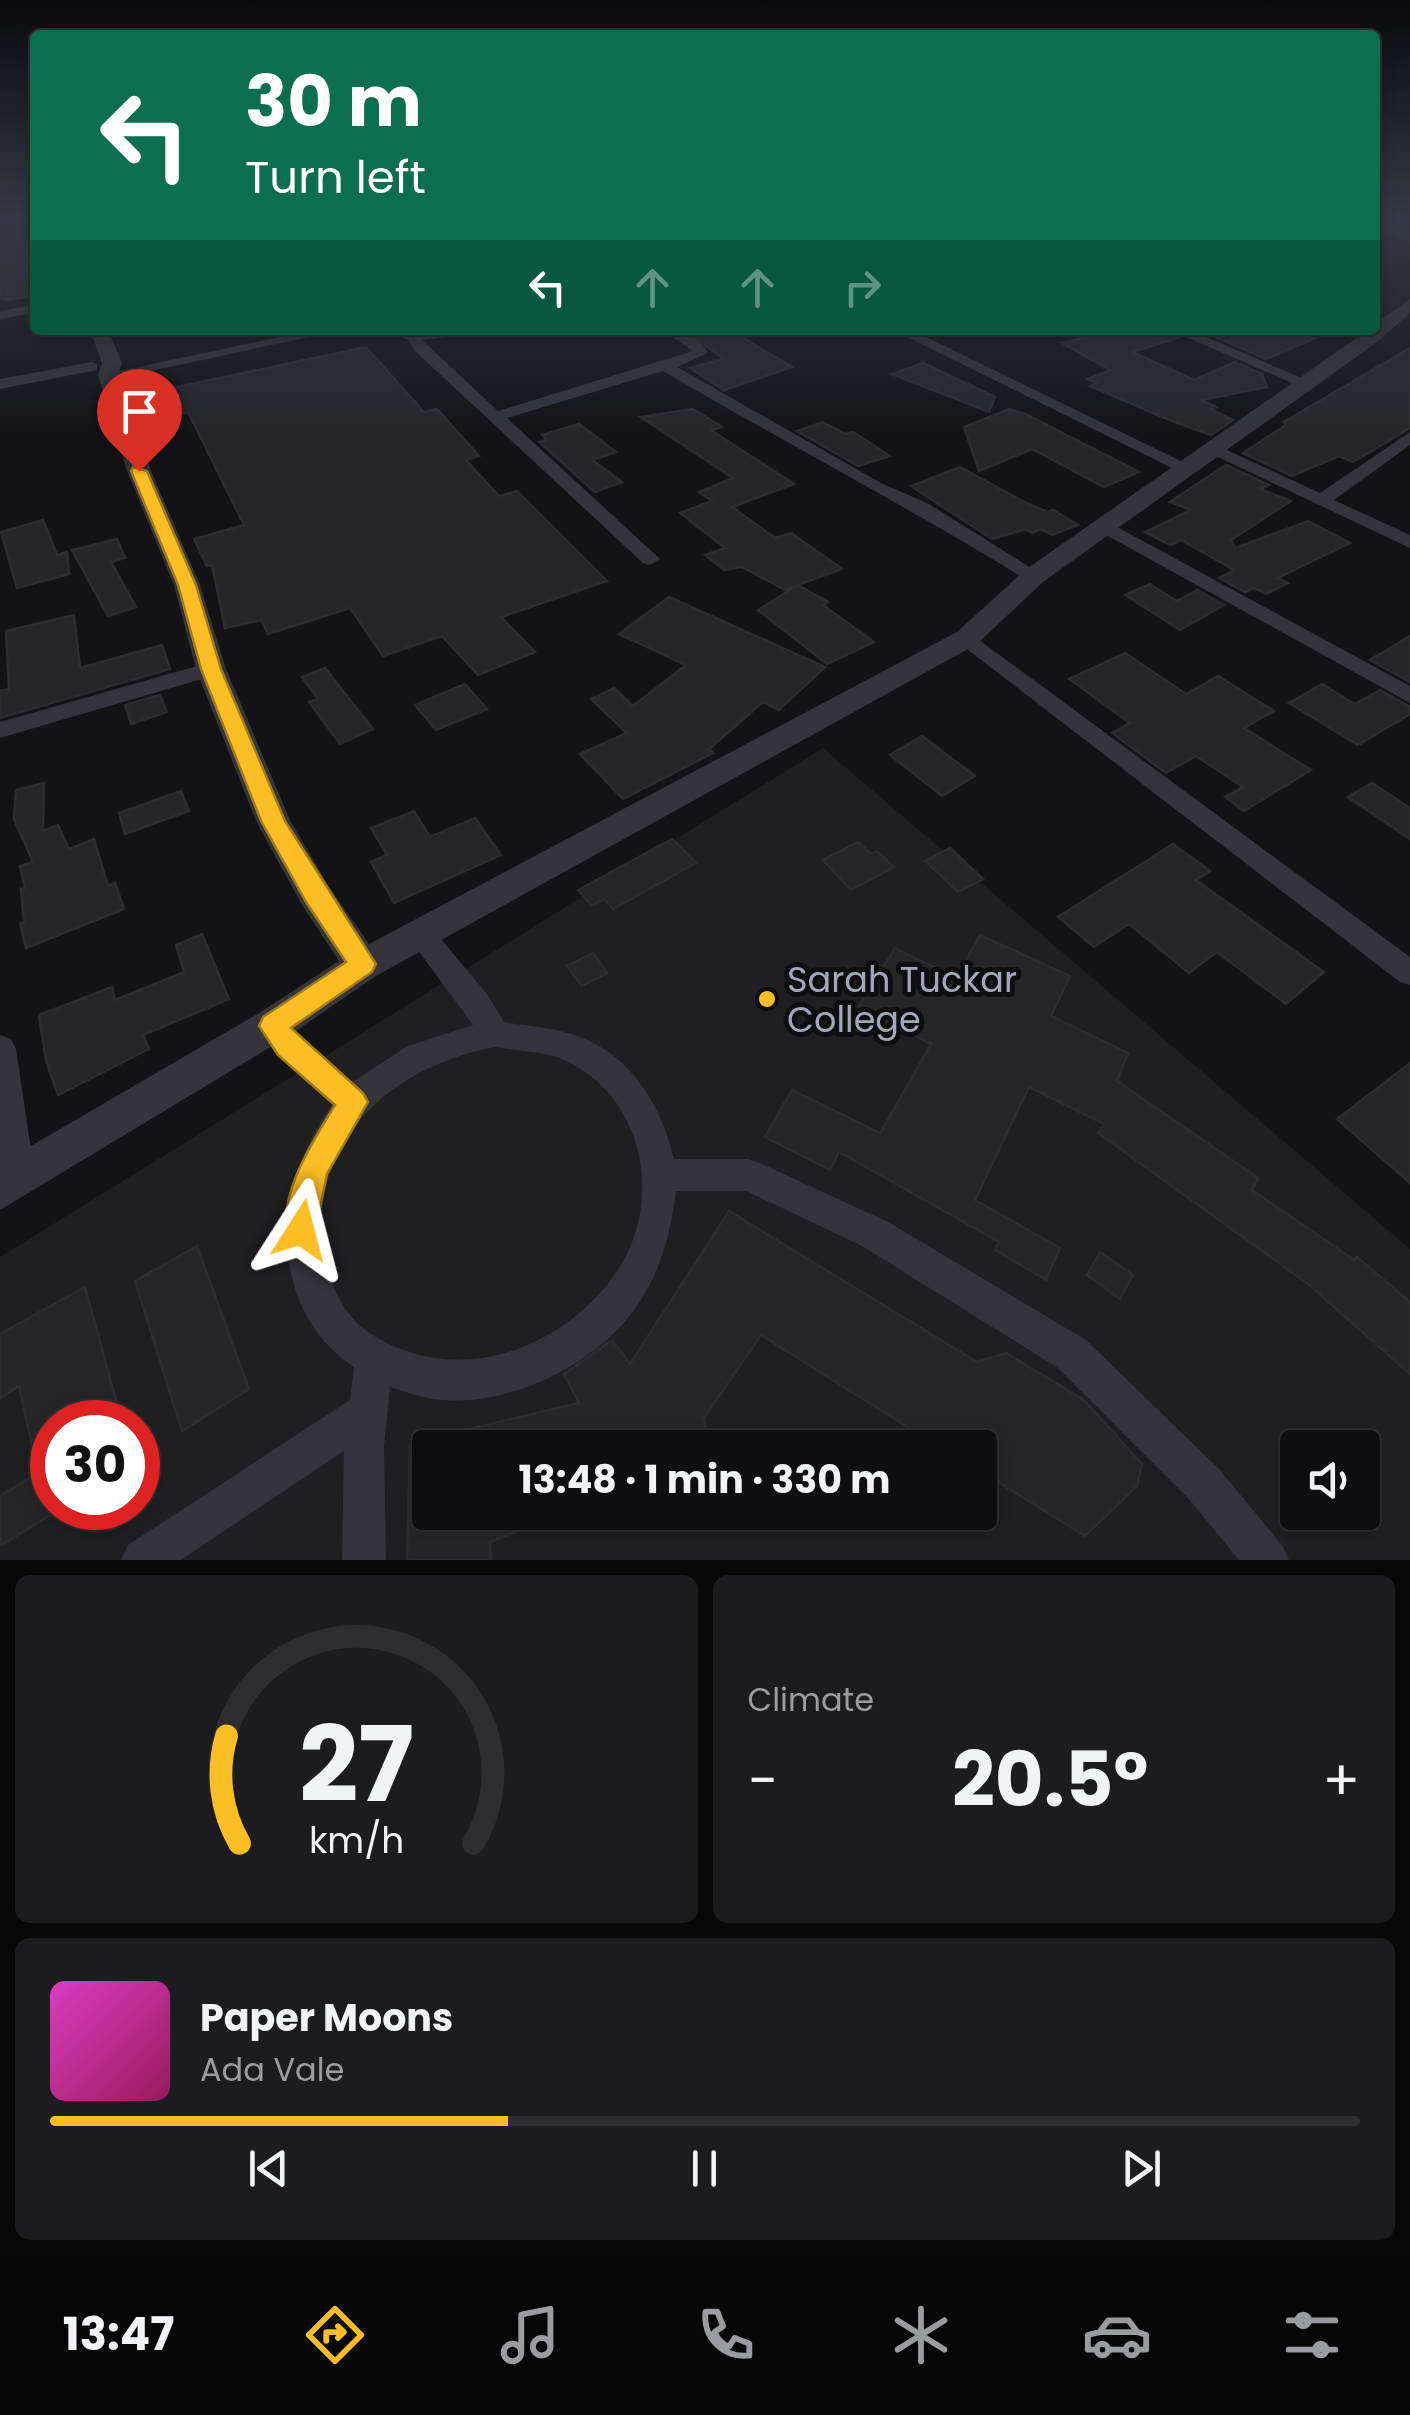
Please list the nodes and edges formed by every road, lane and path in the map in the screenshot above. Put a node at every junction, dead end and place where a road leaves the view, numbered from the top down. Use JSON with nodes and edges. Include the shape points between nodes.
{"nodes":[{"id":1,"x":1410,"y":304,"type":"edge"},
{"id":2,"x":30,"y":310,"type":"edge"},
{"id":3,"x":0,"y":315,"type":"edge"},
{"id":4,"x":1380,"y":322,"type":"edge"},
{"id":5,"x":82,"y":335,"type":"edge"},
{"id":6,"x":101,"y":335,"type":"edge"},
{"id":7,"x":306,"y":335,"type":"edge"},
{"id":8,"x":408,"y":335,"type":"edge"},
{"id":9,"x":430,"y":335,"type":"edge"},
{"id":10,"x":678,"y":335,"type":"edge"},
{"id":11,"x":912,"y":335,"type":"edge"},
{"id":12,"x":1189,"y":335,"type":"edge"},
{"id":13,"x":1358,"y":335,"type":"edge"},
{"id":14,"x":413,"y":337,"type":"junction"},
{"id":15,"x":665,"y":366,"type":"junction"},
{"id":16,"x":100,"y":371,"type":"junction"},
{"id":17,"x":1303,"y":382,"type":"junction"},
{"id":18,"x":0,"y":384,"type":"edge"},
{"id":19,"x":494,"y":416,"type":"junction"},
{"id":20,"x":1406,"y":444,"type":"edge"},
{"id":21,"x":1197,"y":458,"type":"junction"},
{"id":22,"x":1320,"y":501,"type":"junction"},
{"id":23,"x":1106,"y":527,"type":"junction"},
{"id":24,"x":1410,"y":542,"type":"edge"},
{"id":25,"x":650,"y":559,"type":"dead end"},
{"id":26,"x":1034,"y":576,"type":"junction"},
{"id":27,"x":967,"y":638,"type":"junction"},
{"id":28,"x":211,"y":669,"type":"junction"},
{"id":29,"x":1410,"y":696,"type":"edge"},
{"id":30,"x":0,"y":730,"type":"edge"},
{"id":31,"x":420,"y":934,"type":"junction"},
{"id":32,"x":362,"y":964,"type":"junction"},
{"id":33,"x":1410,"y":974,"type":"edge"},
{"id":34,"x":273,"y":1026,"type":"junction"},
{"id":35,"x":495,"y":1034,"type":"junction"},
{"id":36,"x":0,"y":1049,"type":"edge"},
{"id":37,"x":353,"y":1102,"type":"junction"},
{"id":38,"x":663,"y":1175,"type":"junction"},
{"id":39,"x":9,"y":1182,"type":"edge"},
{"id":40,"x":374,"y":1359,"type":"junction"},
{"id":41,"x":368,"y":1411,"type":"junction"},
{"id":42,"x":142,"y":1560,"type":"edge"},
{"id":43,"x":364,"y":1560,"type":"edge"},
{"id":44,"x":1267,"y":1560,"type":"edge"}],
"edges":[{"from":1,"to":4,"type":"street"},
{"from":2,"to":3,"type":"street"},
{"from":5,"to":16,"type":"street"},
{"from":6,"to":16,"type":"street","via":[[112,363]]},
{"from":7,"to":16,"type":"street"},
{"from":8,"to":14,"type":"street"},
{"from":9,"to":14,"type":"street"},
{"from":10,"to":15,"type":"street","via":[[701,353]]},
{"from":11,"to":21,"type":"street"},
{"from":12,"to":17,"type":"street"},
{"from":13,"to":17,"type":"street"},
{"from":14,"to":19,"type":"street"},
{"from":15,"to":19,"type":"street"},
{"from":15,"to":26,"type":"street"},
{"from":16,"to":18,"type":"street"},
{"from":16,"to":28,"type":"street","via":[[187,585]]},
{"from":17,"to":21,"type":"street"},
{"from":19,"to":25,"type":"street"},
{"from":20,"to":22,"type":"street"},
{"from":21,"to":22,"type":"street"},
{"from":21,"to":23,"type":"street"},
{"from":22,"to":24,"type":"street"},
{"from":23,"to":26,"type":"street"},
{"from":23,"to":29,"type":"street"},
{"from":26,"to":27,"type":"street"},
{"from":27,"to":31,"type":"street"},
{"from":27,"to":33,"type":"street"},
{"from":28,"to":30,"type":"street"},
{"from":28,"to":32,"type":"street","via":[[273,821]]},
{"from":31,"to":32,"type":"street"},
{"from":31,"to":35,"type":"street"},
{"from":32,"to":34,"type":"street"},
{"from":34,"to":37,"type":"street"},
{"from":34,"to":39,"type":"street"},
{"from":35,"to":37,"type":"street","via":[[412,1058]]},
{"from":35,"to":38,"type":"street","via":[[550,1039],[618,1076],[649,1120]]},
{"from":36,"to":39,"type":"street"},
{"from":37,"to":40,"type":"street","via":[[312,1170],[301,1230],[320,1304],[348,1340]]},
{"from":38,"to":40,"type":"street","via":[[655,1235],[642,1266],[624,1294],[573,1344],[542,1362],[472,1380],[420,1376]]},
{"from":38,"to":44,"type":"street","via":[[748,1175],[875,1234],[1072,1354],[1204,1484]]},
{"from":40,"to":41,"type":"street"},
{"from":41,"to":42,"type":"street"},
{"from":41,"to":43,"type":"street"}]}
